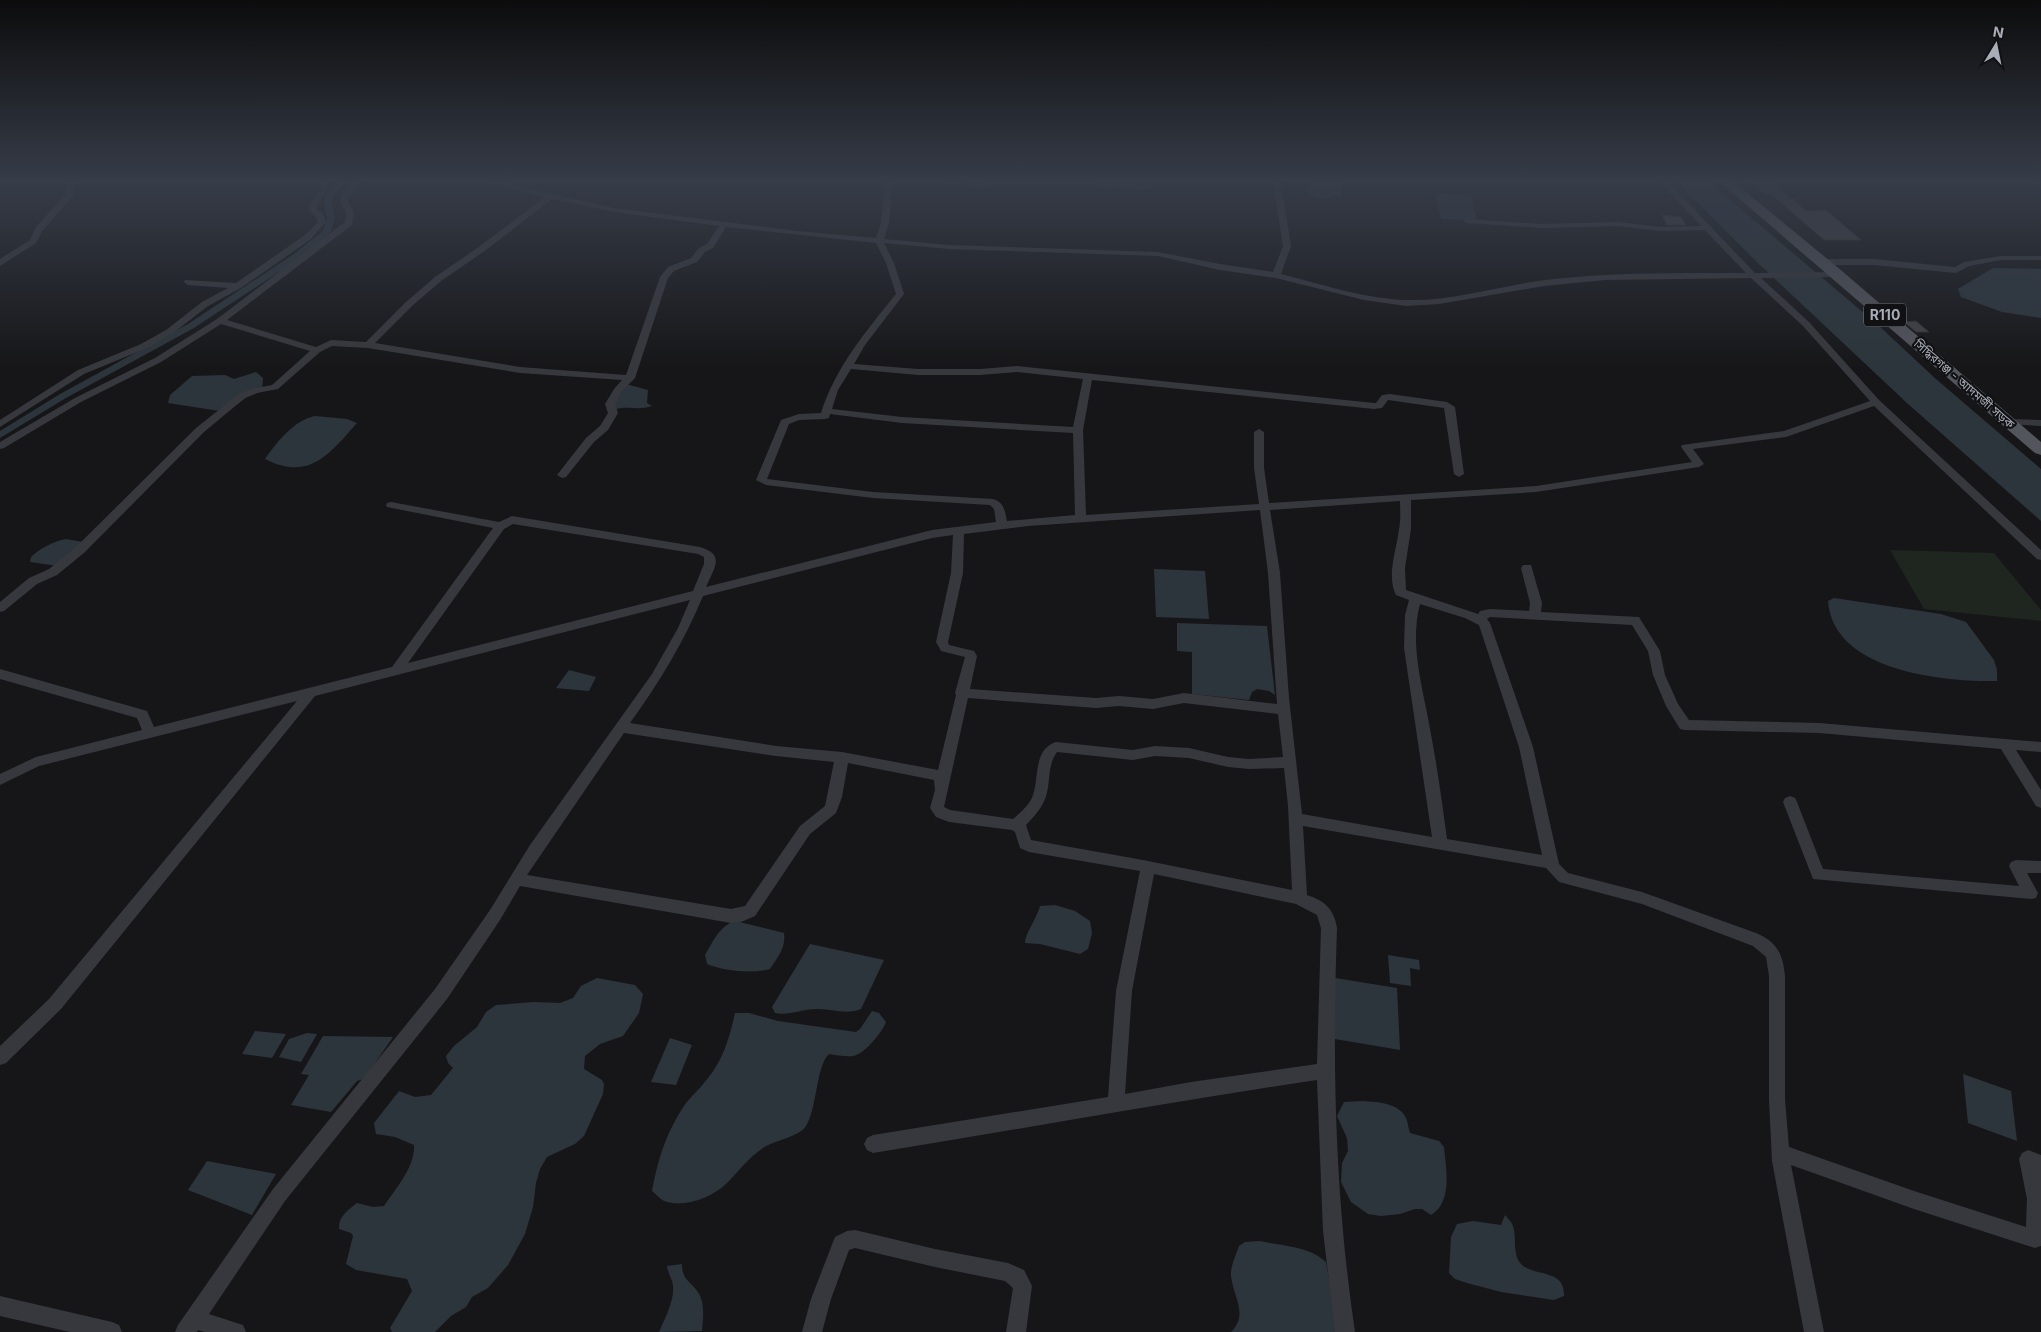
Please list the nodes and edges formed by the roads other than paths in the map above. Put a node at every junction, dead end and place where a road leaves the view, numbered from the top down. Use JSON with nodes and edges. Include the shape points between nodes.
{"nodes":[{"id":1,"x":28,"y":244,"type":"edge"},
{"id":2,"x":296,"y":244,"type":"edge"},
{"id":3,"x":323,"y":244,"type":"edge"},
{"id":4,"x":488,"y":244,"type":"edge"},
{"id":5,"x":711,"y":244,"type":"edge"},
{"id":6,"x":881,"y":244,"type":"edge"},
{"id":7,"x":928,"y":244,"type":"edge"},
{"id":8,"x":1287,"y":244,"type":"edge"},
{"id":9,"x":1723,"y":244,"type":"edge"},
{"id":10,"x":1801,"y":244,"type":"edge"},
{"id":11,"x":2041,"y":251,"type":"edge"},
{"id":12,"x":2016,"y":257,"type":"junction"},
{"id":13,"x":2041,"y":258,"type":"edge"},
{"id":14,"x":1823,"y":262,"type":"junction"},
{"id":15,"x":0,"y":263,"type":"edge"},
{"id":16,"x":256,"y":274,"type":"junction"},
{"id":17,"x":1276,"y":274,"type":"junction"},
{"id":18,"x":1837,"y":274,"type":"junction"},
{"id":19,"x":1753,"y":275,"type":"junction"},
{"id":20,"x":278,"y":277,"type":"junction"},
{"id":21,"x":188,"y":282,"type":"dead end"},
{"id":22,"x":238,"y":286,"type":"junction"},
{"id":23,"x":220,"y":321,"type":"junction"},
{"id":24,"x":368,"y":345,"type":"junction"},
{"id":25,"x":317,"y":350,"type":"junction"},
{"id":26,"x":849,"y":366,"type":"junction"},
{"id":27,"x":1088,"y":377,"type":"junction"},
{"id":28,"x":630,"y":378,"type":"junction"},
{"id":29,"x":1876,"y":402,"type":"junction"},
{"id":30,"x":828,"y":411,"type":"junction"},
{"id":31,"x":2009,"y":422,"type":"junction"},
{"id":32,"x":2041,"y":422,"type":"edge"},
{"id":33,"x":0,"y":424,"type":"edge"},
{"id":34,"x":1078,"y":430,"type":"junction"},
{"id":35,"x":1259,"y":432,"type":"dead end"},
{"id":36,"x":0,"y":446,"type":"edge"},
{"id":37,"x":2041,"y":450,"type":"edge"},
{"id":38,"x":1459,"y":474,"type":"dead end"},
{"id":39,"x":562,"y":475,"type":"dead end"},
{"id":40,"x":1406,"y":497,"type":"junction"},
{"id":41,"x":391,"y":505,"type":"dead end"},
{"id":42,"x":1265,"y":506,"type":"junction"},
{"id":43,"x":1081,"y":519,"type":"junction"},
{"id":44,"x":1002,"y":525,"type":"junction"},
{"id":45,"x":500,"y":526,"type":"junction"},
{"id":46,"x":958,"y":530,"type":"junction"},
{"id":47,"x":2041,"y":556,"type":"edge"},
{"id":48,"x":1527,"y":568,"type":"dead end"},
{"id":49,"x":698,"y":594,"type":"junction"},
{"id":50,"x":1415,"y":599,"type":"junction"},
{"id":51,"x":0,"y":608,"type":"edge"},
{"id":52,"x":1535,"y":616,"type":"junction"},
{"id":53,"x":1481,"y":619,"type":"junction"},
{"id":54,"x":397,"y":669,"type":"junction"},
{"id":55,"x":0,"y":674,"type":"edge"},
{"id":56,"x":311,"y":692,"type":"junction"},
{"id":57,"x":962,"y":693,"type":"junction"},
{"id":58,"x":1284,"y":710,"type":"junction"},
{"id":59,"x":621,"y":727,"type":"junction"},
{"id":60,"x":150,"y":733,"type":"junction"},
{"id":61,"x":2006,"y":744,"type":"junction"},
{"id":62,"x":2041,"y":747,"type":"edge"},
{"id":63,"x":842,"y":757,"type":"junction"},
{"id":64,"x":1291,"y":762,"type":"junction"},
{"id":65,"x":943,"y":779,"type":"junction"},
{"id":66,"x":0,"y":780,"type":"edge"},
{"id":67,"x":1790,"y":802,"type":"dead end"},
{"id":68,"x":2041,"y":802,"type":"edge"},
{"id":69,"x":1296,"y":819,"type":"junction"},
{"id":70,"x":1016,"y":826,"type":"junction"},
{"id":71,"x":1440,"y":844,"type":"junction"},
{"id":72,"x":1551,"y":863,"type":"junction"},
{"id":73,"x":1148,"y":867,"type":"junction"},
{"id":74,"x":2041,"y":867,"type":"edge"},
{"id":75,"x":516,"y":879,"type":"junction"},
{"id":76,"x":1300,"y":899,"type":"junction"},
{"id":77,"x":0,"y":1057,"type":"edge"},
{"id":78,"x":1324,"y":1071,"type":"junction"},
{"id":79,"x":1116,"y":1103,"type":"junction"},
{"id":80,"x":874,"y":1144,"type":"dead end"},
{"id":81,"x":1780,"y":1153,"type":"junction"},
{"id":82,"x":2041,"y":1164,"type":"edge"},
{"id":83,"x":0,"y":1306,"type":"edge"},
{"id":84,"x":189,"y":1326,"type":"edge"},
{"id":85,"x":112,"y":1332,"type":"edge"},
{"id":86,"x":236,"y":1332,"type":"edge"},
{"id":87,"x":812,"y":1332,"type":"edge"},
{"id":88,"x":1016,"y":1332,"type":"edge"},
{"id":89,"x":1344,"y":1332,"type":"edge"},
{"id":90,"x":1814,"y":1332,"type":"edge"}],
"edges":[{"from":1,"to":15,"type":"street"},
{"from":2,"to":16,"type":"street"},
{"from":3,"to":20,"type":"street"},
{"from":4,"to":24,"type":"street","via":[[408,304]]},
{"from":5,"to":28,"type":"street","via":[[694,260],[671,269],[664,276]]},
{"from":6,"to":26,"type":"street","via":[[900,294],[861,344]]},
{"from":7,"to":17,"type":"street","via":[[1147,253]]},
{"from":8,"to":17,"type":"street"},
{"from":9,"to":19,"type":"street"},
{"from":10,"to":14,"type":"main road","name":"সিদ্ধিরগঞ্জ - আদমজী সড়ক","number":"R110"},
{"from":11,"to":12,"type":"street","via":[[2023,252]]},
{"from":12,"to":13,"type":"street"},
{"from":12,"to":14,"type":"street","via":[[1983,260],[1956,270],[1874,262]]},
{"from":14,"to":18,"type":"main road","name":"সিদ্ধিরগঞ্জ - আদমজী সড়ক","number":"R110"},
{"from":16,"to":20,"type":"street"},
{"from":16,"to":22,"type":"street"},
{"from":17,"to":19,"type":"street","via":[[1388,302],[1421,303],[1544,283],[1605,277]]},
{"from":18,"to":19,"type":"street"},
{"from":18,"to":31,"type":"main road","name":"সিদ্ধিরগঞ্জ - আদমজী সড়ক","number":"R110"},
{"from":19,"to":29,"type":"street","via":[[1806,324]]},
{"from":20,"to":23,"type":"street"},
{"from":21,"to":22,"type":"street"},
{"from":22,"to":33,"type":"street","via":[[205,304],[169,332],[81,372]]},
{"from":23,"to":25,"type":"street"},
{"from":23,"to":36,"type":"street","via":[[158,360],[78,400]]},
{"from":24,"to":25,"type":"street","via":[[331,343]]},
{"from":24,"to":28,"type":"street","via":[[520,370]]},
{"from":25,"to":51,"type":"street","via":[[275,387],[242,396],[200,430],[81,549]]},
{"from":26,"to":27,"type":"street","via":[[918,372],[980,372],[988,369]]},
{"from":26,"to":30,"type":"street","via":[[833,390]]},
{"from":27,"to":34,"type":"street"},
{"from":27,"to":38,"type":"street","via":[[1374,406],[1390,397],[1446,405],[1450,407]]},
{"from":28,"to":39,"type":"street","via":[[610,404],[613,413],[604,428]]},
{"from":29,"to":40,"type":"street","via":[[1786,434],[1686,448],[1699,464],[1536,489]]},
{"from":29,"to":47,"type":"street"},
{"from":30,"to":34,"type":"street","via":[[911,421]]},
{"from":30,"to":44,"type":"street","via":[[826,416],[789,418],[785,422],[761,480],[873,494],[993,502],[999,508]]},
{"from":31,"to":32,"type":"street"},
{"from":31,"to":37,"type":"main road","name":"সিদ্ধিরগঞ্জ - আদমজী সড়ক","number":"R110"},
{"from":34,"to":43,"type":"street"},
{"from":35,"to":42,"type":"street","via":[[1258,468]]},
{"from":40,"to":42,"type":"street"},
{"from":40,"to":50,"type":"street","via":[[1399,585],[1400,592]]},
{"from":41,"to":45,"type":"street"},
{"from":42,"to":43,"type":"street"},
{"from":42,"to":58,"type":"street","via":[[1274,573]]},
{"from":43,"to":44,"type":"street"},
{"from":44,"to":46,"type":"street"},
{"from":45,"to":49,"type":"street","via":[[512,520],[706,553],[710,555],[710,564]]},
{"from":45,"to":54,"type":"street"},
{"from":46,"to":49,"type":"street"},
{"from":46,"to":57,"type":"street","via":[[957,578],[942,642],[945,648],[970,654]]},
{"from":48,"to":52,"type":"street","via":[[1536,602]]},
{"from":49,"to":54,"type":"street"},
{"from":49,"to":59,"type":"street","via":[[671,650]]},
{"from":50,"to":53,"type":"street"},
{"from":50,"to":71,"type":"street","via":[[1411,610],[1410,644]]},
{"from":52,"to":53,"type":"street","via":[[1490,612]]},
{"from":52,"to":61,"type":"street","via":[[1636,620],[1654,651],[1659,675],[1672,706],[1685,725],[1805,727]]},
{"from":53,"to":72,"type":"street","via":[[1526,747]]},
{"from":54,"to":56,"type":"street"},
{"from":55,"to":60,"type":"street","via":[[142,714]]},
{"from":56,"to":60,"type":"street"},
{"from":56,"to":77,"type":"street","via":[[55,1004]]},
{"from":57,"to":58,"type":"street","via":[[1088,703],[1153,704],[1184,698]]},
{"from":57,"to":65,"type":"street"},
{"from":58,"to":64,"type":"street"},
{"from":59,"to":63,"type":"street","via":[[776,751]]},
{"from":59,"to":75,"type":"street"},
{"from":60,"to":66,"type":"street","via":[[36,762]]},
{"from":61,"to":62,"type":"street"},
{"from":61,"to":68,"type":"street"},
{"from":63,"to":65,"type":"street","via":[[938,775]]},
{"from":63,"to":75,"type":"street","via":[[831,809],[805,830],[759,900],[750,911],[741,915],[730,916]]},
{"from":64,"to":69,"type":"street"},
{"from":64,"to":70,"type":"street","via":[[1249,764],[1190,753],[1155,751],[1133,755],[1056,747],[1052,748],[1044,763],[1036,803]]},
{"from":65,"to":70,"type":"street","via":[[937,808],[941,813]]},
{"from":67,"to":74,"type":"street","via":[[1818,874],[2031,893],[2016,866]]},
{"from":69,"to":71,"type":"street"},
{"from":69,"to":76,"type":"street"},
{"from":70,"to":73,"type":"street","via":[[1021,829],[1025,844],[1034,848]]},
{"from":71,"to":72,"type":"street"},
{"from":72,"to":81,"type":"street","via":[[1564,878],[1659,904],[1751,938],[1771,950],[1776,959],[1777,976]]},
{"from":73,"to":76,"type":"street"},
{"from":73,"to":79,"type":"street","via":[[1124,991]]},
{"from":75,"to":84,"type":"street","via":[[441,994],[279,1195]]},
{"from":76,"to":78,"type":"street","via":[[1323,910],[1328,918]]},
{"from":78,"to":79,"type":"street"},
{"from":78,"to":89,"type":"street","via":[[1328,1194]]},
{"from":79,"to":80,"type":"street"},
{"from":81,"to":82,"type":"street","via":[[2035,1239],[2036,1199],[2028,1159]]},
{"from":81,"to":90,"type":"street"},
{"from":83,"to":85,"type":"street"},
{"from":84,"to":86,"type":"street"},
{"from":87,"to":88,"type":"street","via":[[842,1244],[855,1239],[1008,1272],[1017,1277],[1023,1286]]}]}
